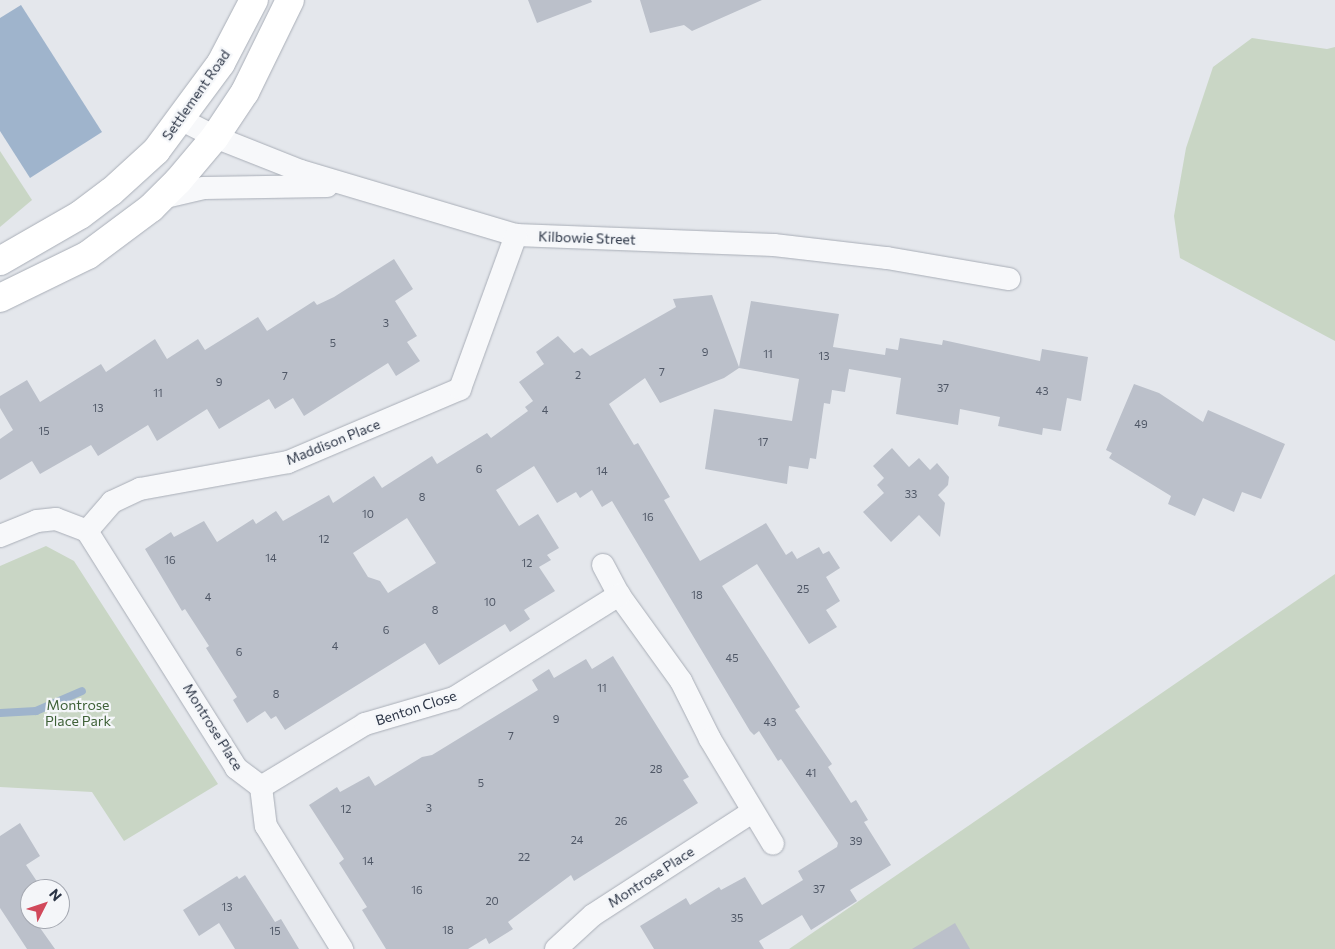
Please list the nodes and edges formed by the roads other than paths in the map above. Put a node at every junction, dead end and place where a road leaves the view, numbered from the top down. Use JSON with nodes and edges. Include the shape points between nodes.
{"nodes":[{"id":1,"x":252,"y":3,"type":"edge"},
{"id":2,"x":285,"y":11,"type":"edge"},
{"id":3,"x":182,"y":120,"type":"junction"},
{"id":4,"x":215,"y":137,"type":"junction"},
{"id":5,"x":350,"y":186,"type":"junction"},
{"id":6,"x":161,"y":198,"type":"junction"},
{"id":7,"x":516,"y":234,"type":"junction"},
{"id":8,"x":0,"y":261,"type":"edge"},
{"id":9,"x":1009,"y":279,"type":"dead end"},
{"id":10,"x":0,"y":298,"type":"edge"},
{"id":11,"x":87,"y":530,"type":"junction"},
{"id":12,"x":0,"y":536,"type":"edge"},
{"id":13,"x":603,"y":565,"type":"dead end"},
{"id":14,"x":619,"y":594,"type":"junction"},
{"id":15,"x":262,"y":786,"type":"junction"},
{"id":16,"x":752,"y":812,"type":"junction"},
{"id":17,"x":773,"y":844,"type":"dead end"},
{"id":18,"x":342,"y":949,"type":"edge"},
{"id":19,"x":556,"y":949,"type":"edge"}],
"edges":[{"from":1,"to":2,"type":"main road"},
{"from":1,"to":3,"type":"main road","name":"Settlement Road","via":[[221,63]]},
{"from":2,"to":4,"type":"main road","via":[[253,78]]},
{"from":3,"to":4,"type":"street","name":"Kilbowie Street"},
{"from":3,"to":8,"type":"main road","name":"Settlement Road","via":[[156,151],[111,192],[52,233]]},
{"from":4,"to":5,"type":"street","name":"Kilbowie Street"},
{"from":4,"to":6,"type":"main road"},
{"from":5,"to":6,"type":"street","via":[[204,188]]},
{"from":5,"to":7,"type":"street","name":"Kilbowie Street"},
{"from":6,"to":10,"type":"main road","via":[[88,255]]},
{"from":7,"to":9,"type":"street","name":"Kilbowie Street","via":[[774,246],[887,258]]},
{"from":7,"to":11,"type":"street","name":"Maddison Place","via":[[460,389],[288,462],[140,489],[112,502]]},
{"from":11,"to":12,"type":"street","via":[[56,519],[37,521]]},
{"from":11,"to":15,"type":"street","name":"Montrose Place","via":[[236,768]]},
{"from":13,"to":14,"type":"street"},
{"from":14,"to":15,"type":"street","name":"Benton Close","via":[[454,698],[365,724]]},
{"from":14,"to":16,"type":"street","via":[[681,681]]},
{"from":15,"to":18,"type":"street","via":[[266,826]]},
{"from":16,"to":17,"type":"street"},
{"from":16,"to":19,"type":"street","name":"Montrose Place","via":[[592,915]]}]}
